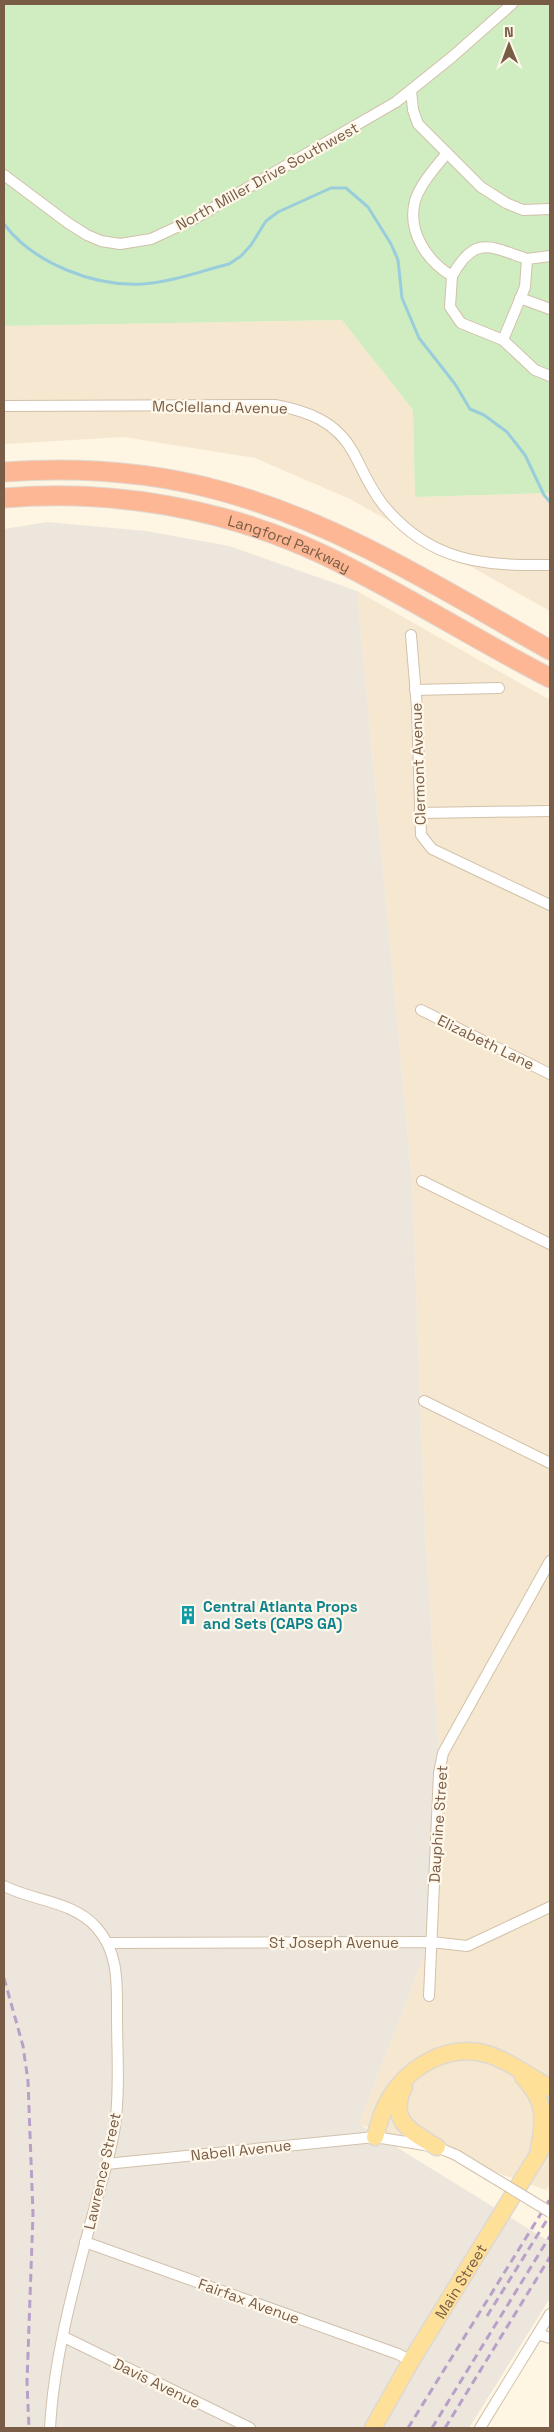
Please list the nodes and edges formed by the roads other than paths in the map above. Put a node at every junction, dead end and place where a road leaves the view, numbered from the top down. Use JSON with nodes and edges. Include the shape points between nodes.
{"nodes":[{"id":1,"x":512,"y":4,"type":"edge"},
{"id":2,"x":411,"y":90,"type":"junction"},
{"id":3,"x":447,"y":153,"type":"junction"},
{"id":4,"x":4,"y":175,"type":"edge"},
{"id":5,"x":550,"y":209,"type":"edge"},
{"id":6,"x":550,"y":256,"type":"edge"},
{"id":7,"x":527,"y":259,"type":"junction"},
{"id":8,"x":452,"y":276,"type":"junction"},
{"id":9,"x":520,"y":298,"type":"junction"},
{"id":10,"x":550,"y":309,"type":"edge"},
{"id":11,"x":503,"y":340,"type":"junction"},
{"id":12,"x":550,"y":376,"type":"edge"},
{"id":13,"x":4,"y":406,"type":"edge"},
{"id":14,"x":4,"y":472,"type":"edge"},
{"id":15,"x":4,"y":498,"type":"edge"},
{"id":16,"x":550,"y":565,"type":"edge"},
{"id":17,"x":411,"y":634,"type":"dead end"},
{"id":18,"x":550,"y":650,"type":"edge"},
{"id":19,"x":550,"y":678,"type":"edge"},
{"id":20,"x":499,"y":688,"type":"dead end"},
{"id":21,"x":415,"y":690,"type":"junction"},
{"id":22,"x":550,"y":811,"type":"edge"},
{"id":23,"x":419,"y":813,"type":"junction"},
{"id":24,"x":550,"y":905,"type":"edge"},
{"id":25,"x":421,"y":1010,"type":"dead end"},
{"id":26,"x":550,"y":1074,"type":"edge"},
{"id":27,"x":422,"y":1181,"type":"dead end"},
{"id":28,"x":550,"y":1244,"type":"edge"},
{"id":29,"x":424,"y":1401,"type":"dead end"},
{"id":30,"x":550,"y":1463,"type":"edge"},
{"id":31,"x":550,"y":1561,"type":"edge"},
{"id":32,"x":4,"y":1886,"type":"edge"},
{"id":33,"x":550,"y":1907,"type":"edge"},
{"id":34,"x":432,"y":1942,"type":"junction"},
{"id":35,"x":108,"y":1943,"type":"junction"},
{"id":36,"x":429,"y":1996,"type":"dead end"},
{"id":37,"x":513,"y":2066,"type":"junction"},
{"id":38,"x":410,"y":2073,"type":"junction"},
{"id":39,"x":550,"y":2088,"type":"edge"},
{"id":40,"x":550,"y":2135,"type":"edge"},
{"id":41,"x":376,"y":2137,"type":"junction"},
{"id":42,"x":437,"y":2147,"type":"junction"},
{"id":43,"x":538,"y":2156,"type":"junction"},
{"id":44,"x":106,"y":2164,"type":"junction"},
{"id":45,"x":550,"y":2212,"type":"edge"},
{"id":46,"x":85,"y":2242,"type":"junction"},
{"id":47,"x":550,"y":2314,"type":"edge"},
{"id":48,"x":538,"y":2334,"type":"junction"},
{"id":49,"x":64,"y":2337,"type":"junction"},
{"id":50,"x":550,"y":2338,"type":"edge"},
{"id":51,"x":411,"y":2361,"type":"junction"},
{"id":52,"x":50,"y":2428,"type":"edge"},
{"id":53,"x":250,"y":2428,"type":"edge"},
{"id":54,"x":373,"y":2428,"type":"edge"},
{"id":55,"x":480,"y":2428,"type":"edge"}],
"edges":[{"from":1,"to":2,"type":"street","name":"North Miller Drive Southwest"},
{"from":2,"to":3,"type":"street","via":[[418,124]]},
{"from":2,"to":4,"type":"street","name":"North Miller Drive Southwest","via":[[358,126],[192,220],[136,243],[110,242],[87,235]]},
{"from":3,"to":5,"type":"street","via":[[481,187],[506,203],[523,210]]},
{"from":3,"to":8,"type":"street","via":[[415,201],[413,221],[417,238],[430,259]]},
{"from":6,"to":7,"type":"street"},
{"from":7,"to":8,"type":"street","via":[[488,245],[478,246],[460,261]]},
{"from":7,"to":9,"type":"street","via":[[525,287]]},
{"from":8,"to":11,"type":"street","via":[[450,307],[455,316],[469,328]]},
{"from":9,"to":10,"type":"street"},
{"from":9,"to":11,"type":"street"},
{"from":11,"to":12,"type":"street","via":[[535,370]]},
{"from":13,"to":16,"type":"street","name":"McClelland Avenue","via":[[274,406],[303,410],[340,434],[385,507],[407,529],[432,546],[461,558],[491,565]]},
{"from":14,"to":18,"type":"highway","name":"Langford Parkway","via":[[102,472],[160,478],[221,491],[277,509],[379,555]]},
{"from":15,"to":19,"type":"highway","name":"Langford Parkway","via":[[98,496],[140,500],[256,527],[331,559]]},
{"from":17,"to":21,"type":"street","name":"Clermont Avenue"},
{"from":20,"to":21,"type":"street"},
{"from":21,"to":23,"type":"street","name":"Clermont Avenue"},
{"from":22,"to":23,"type":"street"},
{"from":23,"to":24,"type":"street","name":"Clermont Avenue","via":[[421,835],[432,849]]},
{"from":25,"to":26,"type":"street","name":"Elizabeth Lane"},
{"from":27,"to":28,"type":"street"},
{"from":29,"to":30,"type":"street"},
{"from":31,"to":34,"type":"street","name":"Dauphine Street","via":[[443,1753],[439,1773]]},
{"from":32,"to":35,"type":"street","name":"Lawrence Street","via":[[79,1913],[96,1926]]},
{"from":33,"to":34,"type":"street","name":"St Joseph Avenue","via":[[466,1946]]},
{"from":34,"to":35,"type":"street","name":"St Joseph Avenue"},
{"from":34,"to":36,"type":"street","name":"Dauphine Street"},
{"from":35,"to":44,"type":"street","name":"Lawrence Street","via":[[116,1972],[118,2088],[115,2126]]},
{"from":37,"to":38,"type":"main road","via":[[490,2055],[460,2051],[432,2059]]},
{"from":37,"to":39,"type":"main road"},
{"from":37,"to":43,"type":"main road","via":[[535,2090],[540,2101],[543,2123]]},
{"from":38,"to":41,"type":"main road","via":[[386,2106]]},
{"from":38,"to":42,"type":"main road","via":[[400,2094],[399,2116],[405,2126]]},
{"from":40,"to":43,"type":"main road","name":"Main Street"},
{"from":41,"to":42,"type":"street","name":"Nabell Avenue"},
{"from":41,"to":44,"type":"street","name":"Nabell Avenue"},
{"from":42,"to":45,"type":"street","name":"Nabell Avenue","bridge":true,"via":[[456,2155]]},
{"from":43,"to":51,"type":"main road","name":"Main Street"},
{"from":44,"to":46,"type":"street","name":"Lawrence Street"},
{"from":46,"to":49,"type":"street","name":"Lawrence Street"},
{"from":46,"to":51,"type":"street","name":"Fairfax Avenue"},
{"from":47,"to":48,"type":"street"},
{"from":48,"to":50,"type":"street"},
{"from":48,"to":55,"type":"street"},
{"from":49,"to":52,"type":"street","name":"Lawrence Street","via":[[52,2396]]},
{"from":49,"to":53,"type":"street","name":"Davis Avenue"},
{"from":51,"to":54,"type":"main road","name":"Main Street"}]}
